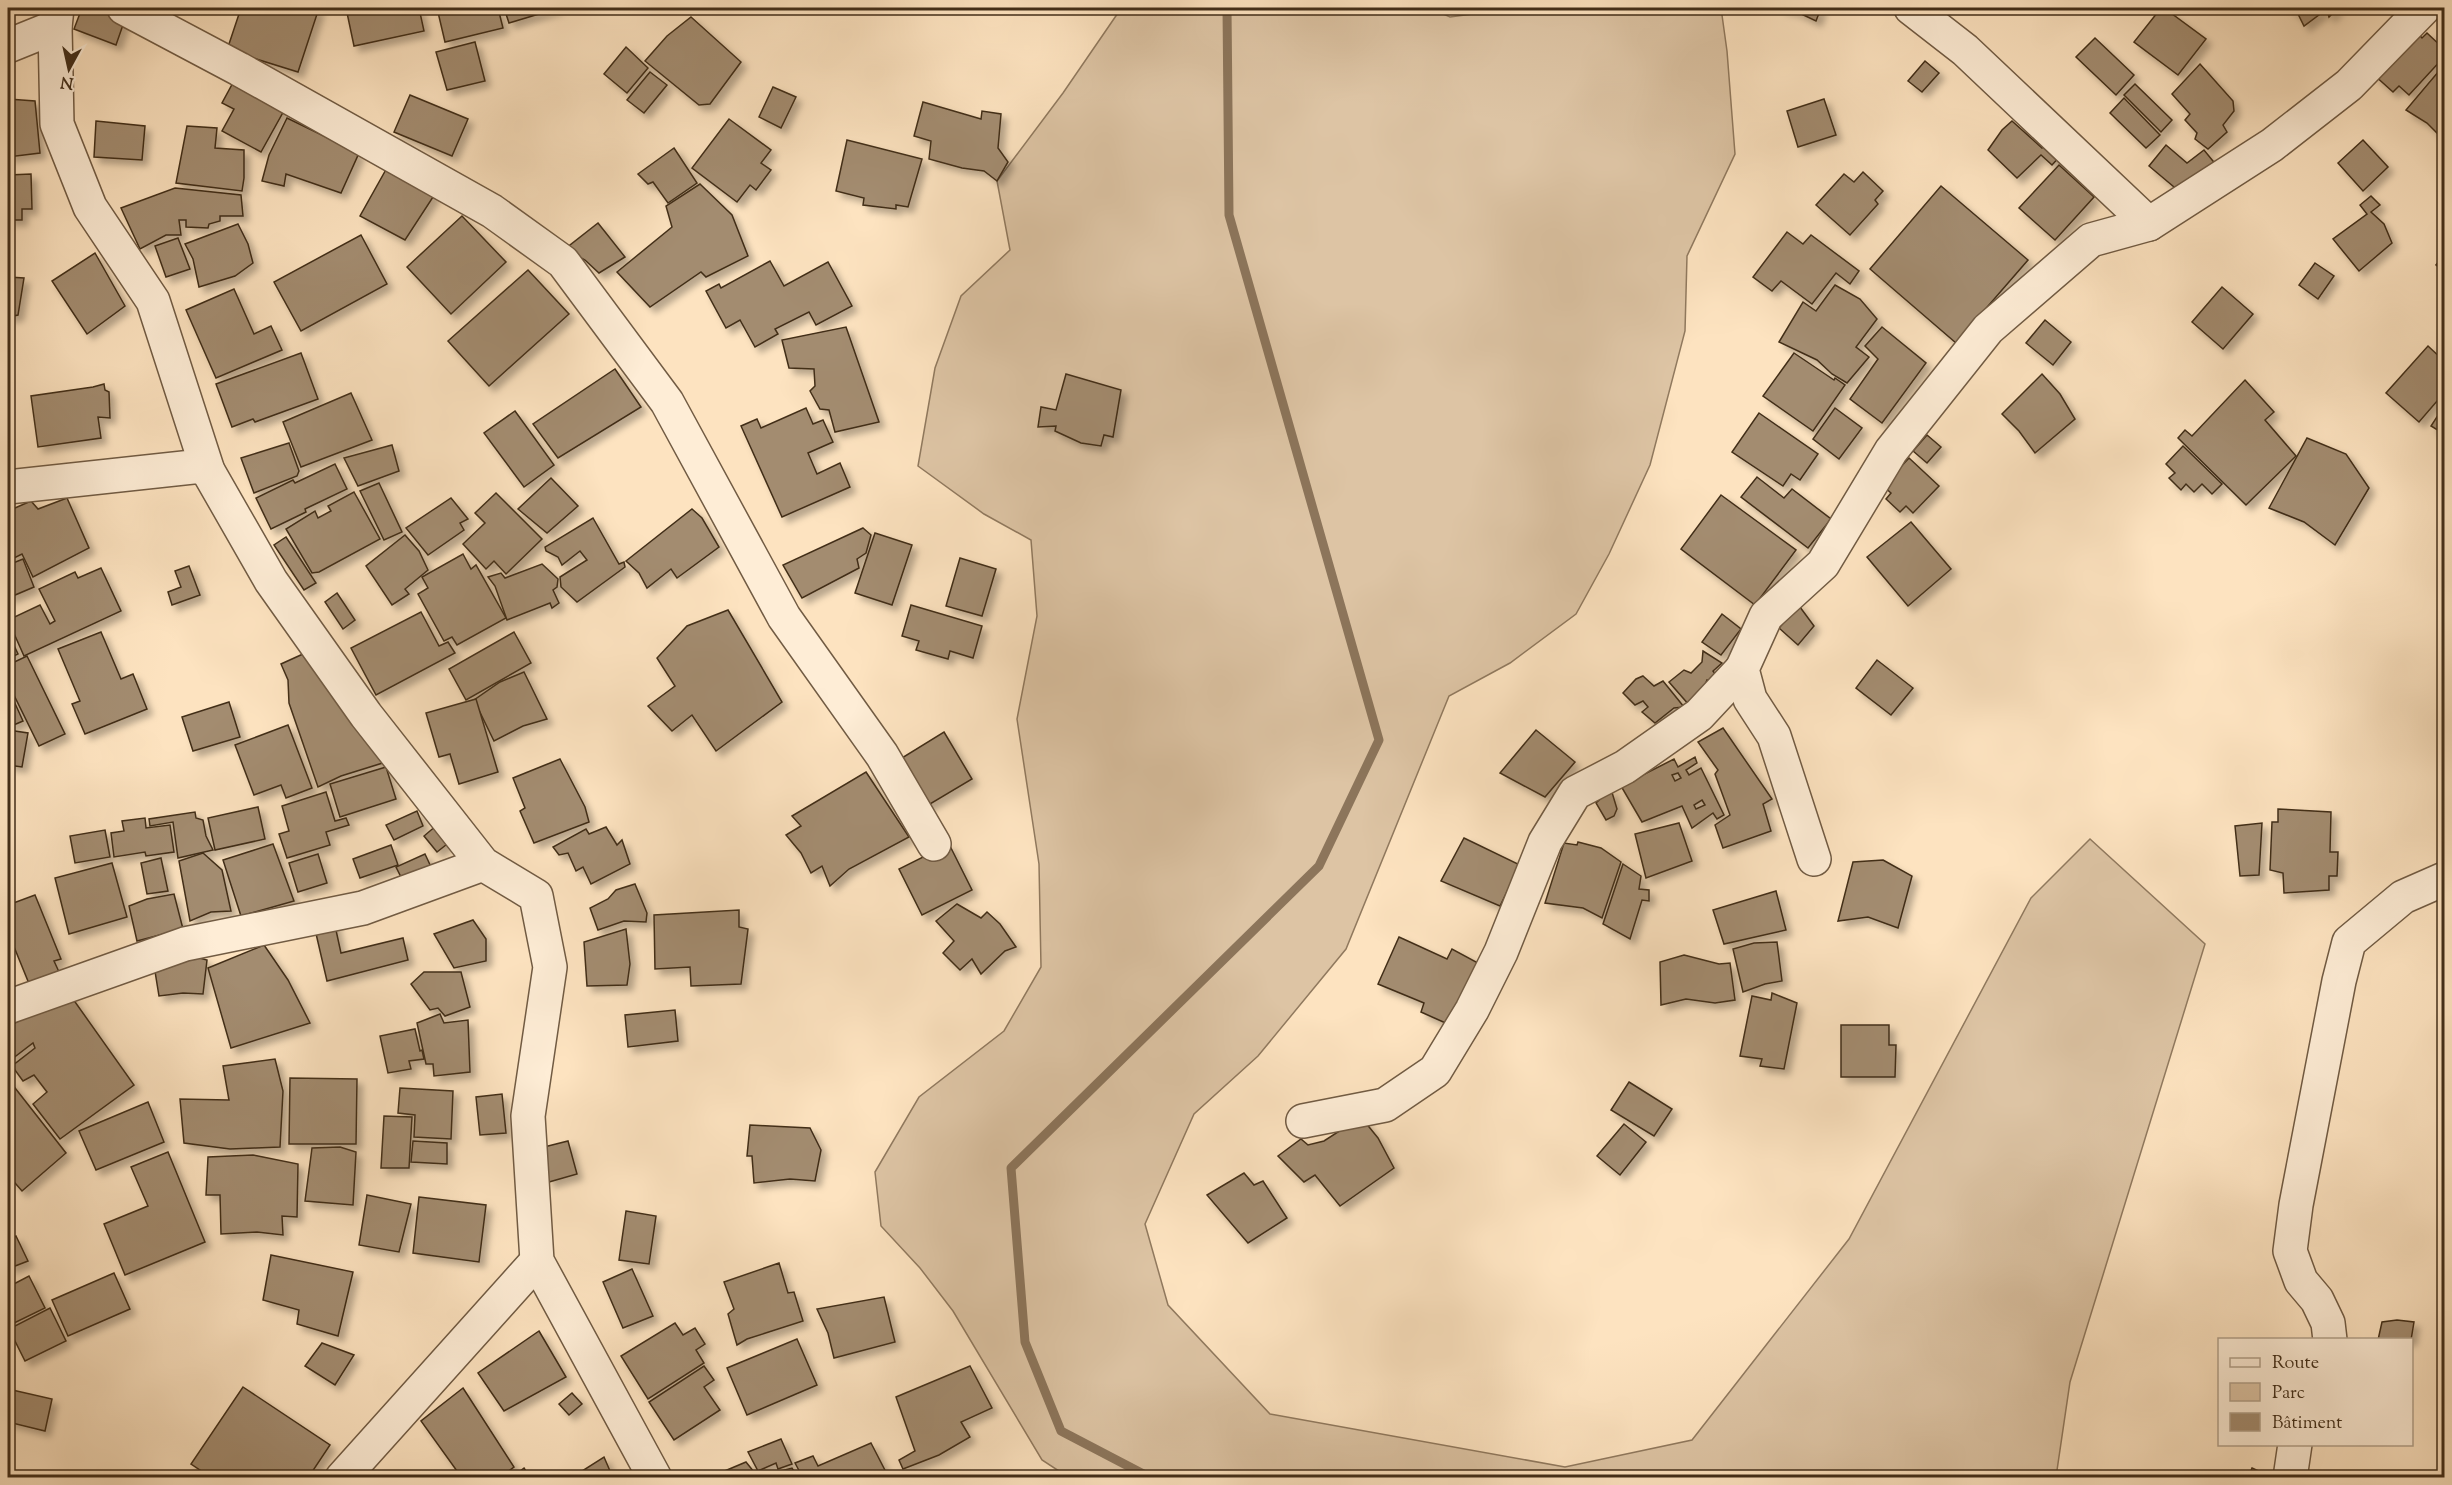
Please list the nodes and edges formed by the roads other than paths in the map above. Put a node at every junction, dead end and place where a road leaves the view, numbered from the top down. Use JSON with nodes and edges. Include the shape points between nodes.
{"nodes":[{"id":1,"x":124,"y":8,"type":"edge"},
{"id":2,"x":1911,"y":8,"type":"edge"},
{"id":3,"x":2424,"y":8,"type":"edge"},
{"id":4,"x":56,"y":17,"type":"edge"},
{"id":5,"x":8,"y":46,"type":"edge"},
{"id":6,"x":2149,"y":224,"type":"junction"},
{"id":7,"x":208,"y":471,"type":"junction"},
{"id":8,"x":8,"y":487,"type":"edge"},
{"id":9,"x":1742,"y":669,"type":"junction"},
{"id":10,"x":934,"y":844,"type":"dead end"},
{"id":11,"x":1814,"y":859,"type":"dead end"},
{"id":12,"x":483,"y":864,"type":"junction"},
{"id":13,"x":2445,"y":879,"type":"edge"},
{"id":14,"x":8,"y":1007,"type":"edge"},
{"id":15,"x":1303,"y":1121,"type":"dead end"},
{"id":16,"x":537,"y":1261,"type":"junction"},
{"id":17,"x":2330,"y":1338,"type":"edge"},
{"id":18,"x":2295,"y":1446,"type":"edge"},
{"id":19,"x":342,"y":1478,"type":"edge"},
{"id":20,"x":655,"y":1478,"type":"edge"},
{"id":21,"x":2290,"y":1478,"type":"edge"}],
"edges":[{"from":1,"to":10,"type":"street","via":[[492,211],[563,262],[667,402],[784,617],[882,755]]},
{"from":2,"to":6,"type":"street","via":[[1965,50]]},
{"from":3,"to":6,"type":"street","via":[[2349,85],[2272,145]]},
{"from":4,"to":5,"type":"street"},
{"from":4,"to":7,"type":"street","via":[[57,124],[90,207],[153,301]]},
{"from":6,"to":9,"type":"street","via":[[2091,240],[1988,329],[1892,451],[1823,564],[1766,616]]},
{"from":7,"to":8,"type":"street","via":[[202,466]]},
{"from":7,"to":12,"type":"street","via":[[271,581],[366,715]]},
{"from":9,"to":11,"type":"street","via":[[1750,699],[1774,736]]},
{"from":9,"to":15,"type":"street","via":[[1699,716],[1624,767],[1575,793],[1545,842],[1501,952],[1472,1010],[1435,1071],[1385,1105]]},
{"from":12,"to":14,"type":"street","via":[[363,908],[185,944]]},
{"from":12,"to":16,"type":"street","via":[[536,896],[550,967],[528,1116]]},
{"from":13,"to":17,"type":"street","via":[[2403,897],[2349,942],[2339,981],[2290,1251],[2301,1281],[2317,1299],[2328,1323]]},
{"from":16,"to":19,"type":"street"},
{"from":16,"to":20,"type":"street"},
{"from":18,"to":21,"type":"street"}]}
